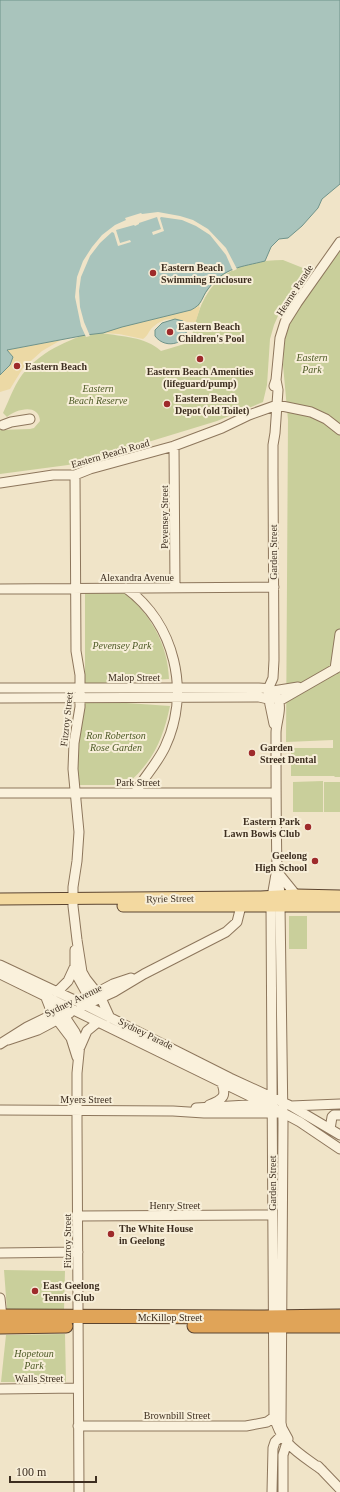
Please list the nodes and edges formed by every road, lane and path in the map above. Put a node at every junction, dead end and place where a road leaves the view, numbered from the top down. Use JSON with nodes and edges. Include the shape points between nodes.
{"nodes":[{"id":1,"x":340,"y":242,"type":"edge"},
{"id":2,"x":273,"y":410,"type":"junction"},
{"id":3,"x":30,"y":419,"type":"dead end"},
{"id":4,"x":3,"y":425,"type":"dead end"},
{"id":5,"x":340,"y":430,"type":"edge"},
{"id":6,"x":340,"y":434,"type":"edge"},
{"id":7,"x":174,"y":446,"type":"junction"},
{"id":8,"x":75,"y":475,"type":"junction"},
{"id":9,"x":0,"y":483,"type":"edge"},
{"id":10,"x":274,"y":587,"type":"junction"},
{"id":11,"x":76,"y":588,"type":"junction"},
{"id":12,"x":126,"y":588,"type":"junction"},
{"id":13,"x":175,"y":588,"type":"junction"},
{"id":14,"x":0,"y":589,"type":"edge"},
{"id":15,"x":340,"y":634,"type":"edge"},
{"id":16,"x":338,"y":668,"type":"edge"},
{"id":17,"x":307,"y":684,"type":"junction"},
{"id":18,"x":0,"y":688,"type":"edge"},
{"id":19,"x":177,"y":688,"type":"junction"},
{"id":20,"x":218,"y":688,"type":"junction"},
{"id":21,"x":271,"y":690,"type":"junction"},
{"id":22,"x":80,"y":693,"type":"junction"},
{"id":23,"x":218,"y":697,"type":"junction"},
{"id":24,"x":0,"y":698,"type":"edge"},
{"id":25,"x":177,"y":698,"type":"junction"},
{"id":26,"x":268,"y":699,"type":"junction"},
{"id":27,"x":278,"y":701,"type":"junction"},
{"id":28,"x":276,"y":730,"type":"junction"},
{"id":29,"x":0,"y":793,"type":"edge"},
{"id":30,"x":76,"y":793,"type":"junction"},
{"id":31,"x":135,"y":793,"type":"junction"},
{"id":32,"x":275,"y":793,"type":"junction"},
{"id":33,"x":276,"y":871,"type":"junction"},
{"id":34,"x":296,"y":895,"type":"junction"},
{"id":35,"x":340,"y":896,"type":"edge"},
{"id":36,"x":0,"y":899,"type":"edge"},
{"id":37,"x":276,"y":901,"type":"junction"},
{"id":38,"x":73,"y":903,"type":"junction"},
{"id":39,"x":0,"y":906,"type":"edge"},
{"id":40,"x":241,"y":906,"type":"junction"},
{"id":41,"x":340,"y":906,"type":"edge"},
{"id":42,"x":77,"y":940,"type":"junction"},
{"id":43,"x":271,"y":951,"type":"junction"},
{"id":44,"x":281,"y":951,"type":"junction"},
{"id":45,"x":0,"y":965,"type":"edge"},
{"id":46,"x":74,"y":968,"type":"junction"},
{"id":47,"x":0,"y":974,"type":"edge"},
{"id":48,"x":57,"y":992,"type":"junction"},
{"id":49,"x":44,"y":995,"type":"junction"},
{"id":50,"x":77,"y":1006,"type":"junction"},
{"id":51,"x":277,"y":1006,"type":"junction"},
{"id":52,"x":110,"y":1018,"type":"junction"},
{"id":53,"x":98,"y":1022,"type":"junction"},
{"id":54,"x":4,"y":1042,"type":"edge"},
{"id":55,"x":80,"y":1047,"type":"junction"},
{"id":56,"x":78,"y":1062,"type":"junction"},
{"id":57,"x":272,"y":1078,"type":"junction"},
{"id":58,"x":282,"y":1078,"type":"junction"},
{"id":59,"x":221,"y":1081,"type":"junction"},
{"id":60,"x":340,"y":1104,"type":"edge"},
{"id":61,"x":271,"y":1105,"type":"junction"},
{"id":62,"x":286,"y":1106,"type":"junction"},
{"id":63,"x":202,"y":1107,"type":"junction"},
{"id":64,"x":0,"y":1110,"type":"edge"},
{"id":65,"x":77,"y":1111,"type":"junction"},
{"id":66,"x":173,"y":1111,"type":"junction"},
{"id":67,"x":340,"y":1115,"type":"edge"},
{"id":68,"x":330,"y":1129,"type":"junction"},
{"id":69,"x":340,"y":1135,"type":"edge"},
{"id":70,"x":272,"y":1138,"type":"junction"},
{"id":71,"x":282,"y":1138,"type":"junction"},
{"id":72,"x":340,"y":1149,"type":"edge"},
{"id":73,"x":272,"y":1215,"type":"junction"},
{"id":74,"x":78,"y":1216,"type":"junction"},
{"id":75,"x":78,"y":1252,"type":"junction"},
{"id":76,"x":0,"y":1253,"type":"edge"},
{"id":77,"x":0,"y":1298,"type":"edge"},
{"id":78,"x":340,"y":1316,"type":"edge"},
{"id":79,"x":1,"y":1320,"type":"edge"},
{"id":80,"x":78,"y":1322,"type":"junction"},
{"id":81,"x":278,"y":1322,"type":"junction"},
{"id":82,"x":340,"y":1326,"type":"edge"},
{"id":83,"x":78,"y":1388,"type":"junction"},
{"id":84,"x":0,"y":1389,"type":"edge"},
{"id":85,"x":278,"y":1417,"type":"junction"},
{"id":86,"x":78,"y":1426,"type":"junction"},
{"id":87,"x":246,"y":1426,"type":"junction"},
{"id":88,"x":284,"y":1440,"type":"junction"},
{"id":89,"x":322,"y":1470,"type":"junction"},
{"id":90,"x":340,"y":1489,"type":"edge"},
{"id":91,"x":79,"y":1492,"type":"edge"},
{"id":92,"x":272,"y":1492,"type":"edge"},
{"id":93,"x":283,"y":1492,"type":"edge"}],
"edges":[{"from":1,"to":2,"type":"street","name":"Hearne Parade","via":[[285,322],[280,338],[276,380],[278,390]]},
{"from":2,"to":5,"type":"street","via":[[292,407],[311,412]]},
{"from":2,"to":6,"type":"street","via":[[308,415]]},
{"from":2,"to":7,"type":"street","name":"Eastern Beach Road","via":[[244,417]]},
{"from":2,"to":10,"type":"street","name":"Garden Street","via":[[270,431],[273,445]]},
{"from":3,"to":4,"type":"street"},
{"from":7,"to":8,"type":"street","name":"Eastern Beach Road"},
{"from":7,"to":13,"type":"street","name":"Pevensey Street"},
{"from":8,"to":9,"type":"street","name":"Eastern Beach Road"},
{"from":8,"to":11,"type":"street","name":"Fitzroy Street"},
{"from":10,"to":13,"type":"street","name":"Alexandra Avenue"},
{"from":10,"to":21,"type":"street","name":"Garden Street","via":[[274,660],[278,680]]},
{"from":11,"to":12,"type":"street","name":"Alexandra Avenue"},
{"from":11,"to":14,"type":"street","name":"Alexandra Avenue"},
{"from":11,"to":22,"type":"street","name":"Fitzroy Street","via":[[76,655]]},
{"from":12,"to":13,"type":"street","name":"Alexandra Avenue"},
{"from":12,"to":19,"type":"street","via":[[156,618],[164,633],[174,659]]},
{"from":15,"to":16,"type":"street"},
{"from":16,"to":17,"type":"street"},
{"from":17,"to":21,"type":"street","name":"Malop Street"},
{"from":17,"to":27,"type":"street"},
{"from":18,"to":22,"type":"street","name":"Malop Street"},
{"from":19,"to":20,"type":"street","name":"Malop Street"},
{"from":19,"to":22,"type":"street","name":"Malop Street"},
{"from":19,"to":25,"type":"street"},
{"from":20,"to":21,"type":"street","name":"Malop Street"},
{"from":20,"to":23,"type":"street"},
{"from":21,"to":26,"type":"street","name":"Garden Street"},
{"from":21,"to":27,"type":"street","name":"Garden Street"},
{"from":22,"to":24,"type":"street","name":"Malop Street"},
{"from":22,"to":25,"type":"street","name":"Malop Street"},
{"from":22,"to":30,"type":"street","name":"Fitzroy Street","via":[[74,753]]},
{"from":23,"to":25,"type":"street","name":"Malop Street"},
{"from":23,"to":26,"type":"street","name":"Malop Street"},
{"from":25,"to":31,"type":"street","via":[[175,719],[165,747]]},
{"from":26,"to":28,"type":"street","name":"Garden Street"},
{"from":27,"to":28,"type":"street","name":"Garden Street"},
{"from":28,"to":32,"type":"street","name":"Garden Street"},
{"from":29,"to":30,"type":"street","name":"Park Street"},
{"from":30,"to":31,"type":"street","name":"Park Street"},
{"from":30,"to":38,"type":"street","name":"Fitzroy Street","via":[[79,841]]},
{"from":31,"to":32,"type":"street","name":"Park Street"},
{"from":32,"to":33,"type":"street","name":"Garden Street"},
{"from":33,"to":34,"type":"street"},
{"from":33,"to":37,"type":"street","name":"Garden Street"},
{"from":34,"to":35,"type":"main road","name":"Ryrie Street"},
{"from":34,"to":37,"type":"main road","name":"Ryrie Street"},
{"from":36,"to":38,"type":"main road","name":"Ryrie Street"},
{"from":37,"to":38,"type":"main road","name":"Ryrie Street"},
{"from":37,"to":40,"type":"main road","name":"Ryrie Street"},
{"from":37,"to":41,"type":"main road","name":"Ryrie Street"},
{"from":37,"to":43,"type":"street","name":"Garden Street"},
{"from":37,"to":44,"type":"street","name":"Garden Street"},
{"from":38,"to":39,"type":"main road","name":"Ryrie Street"},
{"from":38,"to":40,"type":"main road","name":"Ryrie Street"},
{"from":38,"to":42,"type":"street","name":"Fitzroy Street"},
{"from":40,"to":50,"type":"street","name":"Sydney Avenue","via":[[237,922],[226,932],[144,974],[122,981]]},
{"from":42,"to":46,"type":"street","name":"Fitzroy Street"},
{"from":42,"to":50,"type":"street","name":"Fitzroy Street","via":[[82,972]]},
{"from":43,"to":44,"type":"street"},
{"from":43,"to":51,"type":"street","name":"Garden Street"},
{"from":44,"to":51,"type":"street","name":"Garden Street"},
{"from":45,"to":48,"type":"street","name":"Sydney Parade"},
{"from":46,"to":48,"type":"street","name":"Fitzroy Street","via":[[68,981]]},
{"from":46,"to":50,"type":"street","name":"Fitzroy Street"},
{"from":47,"to":49,"type":"street","name":"Sydney Parade"},
{"from":48,"to":50,"type":"street","name":"Sydney Parade"},
{"from":49,"to":50,"type":"street","name":"Sydney Parade"},
{"from":49,"to":50,"type":"street","name":"Fitzroy Street","via":[[47,1004]]},
{"from":50,"to":52,"type":"street","name":"Fitzroy Street"},
{"from":50,"to":52,"type":"street","name":"Sydney Parade"},
{"from":50,"to":53,"type":"street","name":"Sydney Parade"},
{"from":50,"to":54,"type":"street","name":"Sydney Avenue","via":[[32,1032]]},
{"from":50,"to":55,"type":"street","name":"Fitzroy Street"},
{"from":50,"to":56,"type":"street","name":"Fitzroy Street","via":[[71,1038]]},
{"from":51,"to":57,"type":"street","name":"Garden Street"},
{"from":51,"to":58,"type":"street","name":"Garden Street"},
{"from":52,"to":61,"type":"street","name":"Sydney Parade"},
{"from":53,"to":55,"type":"street","name":"Fitzroy Street","via":[[87,1031]]},
{"from":53,"to":59,"type":"street","name":"Sydney Parade"},
{"from":55,"to":56,"type":"street","name":"Fitzroy Street"},
{"from":56,"to":65,"type":"street","name":"Fitzroy Street"},
{"from":57,"to":58,"type":"street"},
{"from":57,"to":61,"type":"street","name":"Garden Street"},
{"from":58,"to":62,"type":"street","name":"Garden Street"},
{"from":59,"to":61,"type":"street","name":"Sydney Parade"},
{"from":59,"to":63,"type":"street","via":[[223,1098]]},
{"from":60,"to":62,"type":"street"},
{"from":61,"to":62,"type":"street","name":"Sydney Parade"},
{"from":61,"to":62,"type":"street"},
{"from":61,"to":63,"type":"street","name":"Myers Street"},
{"from":61,"to":66,"type":"street","name":"Myers Street","via":[[204,1113]]},
{"from":61,"to":70,"type":"street","name":"Garden Street"},
{"from":62,"to":68,"type":"street"},
{"from":62,"to":71,"type":"street","name":"Garden Street"},
{"from":62,"to":72,"type":"street","via":[[300,1122]]},
{"from":63,"to":66,"type":"street","name":"Myers Street"},
{"from":64,"to":65,"type":"street","name":"Myers Street"},
{"from":65,"to":66,"type":"street","name":"Myers Street"},
{"from":65,"to":74,"type":"street","name":"Fitzroy Street"},
{"from":67,"to":68,"type":"street","via":[[332,1117]]},
{"from":68,"to":69,"type":"street"},
{"from":70,"to":71,"type":"street"},
{"from":70,"to":73,"type":"street","name":"Garden Street"},
{"from":71,"to":81,"type":"street","name":"Garden Street"},
{"from":73,"to":74,"type":"street","name":"Henry Street"},
{"from":73,"to":81,"type":"street","name":"Garden Street"},
{"from":74,"to":75,"type":"street","name":"Fitzroy Street"},
{"from":75,"to":76,"type":"street"},
{"from":75,"to":80,"type":"street","name":"Fitzroy Street"},
{"from":77,"to":79,"type":"street"},
{"from":78,"to":81,"type":"highway","name":"McKillop Street"},
{"from":79,"to":80,"type":"highway","name":"McKillop Street"},
{"from":80,"to":81,"type":"highway","name":"McKillop Street"},
{"from":80,"to":83,"type":"street","name":"Fitzroy Street"},
{"from":81,"to":82,"type":"highway","name":"McKillop Street"},
{"from":81,"to":85,"type":"street","name":"Garden Street"},
{"from":83,"to":84,"type":"street","name":"Walls Street"},
{"from":83,"to":86,"type":"street","name":"Fitzroy Street"},
{"from":85,"to":87,"type":"street","name":"Brownbill Street"},
{"from":85,"to":88,"type":"street","name":"Garden Street"},
{"from":85,"to":89,"type":"street","via":[[288,1433]]},
{"from":86,"to":87,"type":"street","name":"Brownbill Street"},
{"from":86,"to":91,"type":"street","name":"Fitzroy Street"},
{"from":87,"to":88,"type":"street","via":[[271,1429]]},
{"from":88,"to":89,"type":"street"},
{"from":88,"to":92,"type":"street","via":[[274,1443]]},
{"from":88,"to":93,"type":"street"},
{"from":89,"to":90,"type":"street"}]}
